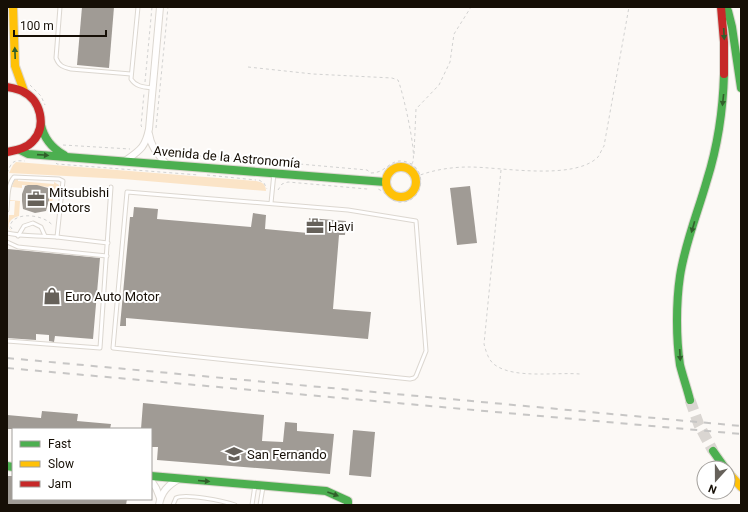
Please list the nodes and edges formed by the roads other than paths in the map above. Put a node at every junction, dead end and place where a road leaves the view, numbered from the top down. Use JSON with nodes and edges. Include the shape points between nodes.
{"nodes":[{"id":1,"x":13,"y":7,"type":"edge"},
{"id":2,"x":60,"y":7,"type":"edge"},
{"id":3,"x":138,"y":7,"type":"edge"},
{"id":4,"x":160,"y":7,"type":"edge"},
{"id":5,"x":721,"y":7,"type":"edge"},
{"id":6,"x":727,"y":7,"type":"edge"},
{"id":7,"x":131,"y":74,"type":"junction"},
{"id":8,"x":7,"y":87,"type":"edge"},
{"id":9,"x":27,"y":88,"type":"junction"},
{"id":10,"x":153,"y":88,"type":"junction"},
{"id":11,"x":741,"y":88,"type":"edge"},
{"id":12,"x":40,"y":124,"type":"junction"},
{"id":13,"x":149,"y":129,"type":"junction"},
{"id":14,"x":14,"y":151,"type":"edge"},
{"id":15,"x":67,"y":157,"type":"junction"},
{"id":16,"x":7,"y":158,"type":"edge"},
{"id":17,"x":125,"y":162,"type":"junction"},
{"id":18,"x":167,"y":165,"type":"junction"},
{"id":19,"x":274,"y":173,"type":"junction"},
{"id":20,"x":385,"y":182,"type":"junction"},
{"id":21,"x":112,"y":187,"type":"dead end"},
{"id":22,"x":271,"y":203,"type":"junction"},
{"id":23,"x":7,"y":210,"type":"edge"},
{"id":24,"x":7,"y":233,"type":"edge"},
{"id":25,"x":18,"y":236,"type":"junction"},
{"id":26,"x":45,"y":236,"type":"junction"},
{"id":27,"x":57,"y":237,"type":"junction"},
{"id":28,"x":108,"y":243,"type":"junction"},
{"id":29,"x":8,"y":244,"type":"edge"},
{"id":30,"x":107,"y":256,"type":"junction"},
{"id":31,"x":7,"y":340,"type":"edge"},
{"id":32,"x":690,"y":400,"type":"tunnel mouth"},
{"id":33,"x":713,"y":451,"type":"tunnel mouth"},
{"id":34,"x":719,"y":460,"type":"edge"},
{"id":35,"x":152,"y":476,"type":"edge"},
{"id":36,"x":179,"y":479,"type":"junction"},
{"id":37,"x":152,"y":482,"type":"edge"},
{"id":38,"x":254,"y":485,"type":"junction"},
{"id":39,"x":263,"y":486,"type":"junction"},
{"id":40,"x":160,"y":498,"type":"junction"},
{"id":41,"x":348,"y":503,"type":"edge"},
{"id":42,"x":159,"y":505,"type":"edge"},
{"id":43,"x":173,"y":505,"type":"edge"},
{"id":44,"x":235,"y":505,"type":"edge"},
{"id":45,"x":252,"y":505,"type":"edge"},
{"id":46,"x":260,"y":505,"type":"edge"}],
"edges":[{"from":9,"to":1,"type":"main road","one_way":true,"via":[[15,66]]},
{"from":2,"to":7,"type":"lane","via":[[56,58],[58,63],[71,69]]},
{"from":3,"to":7,"type":"lane"},
{"from":4,"to":10,"type":"street"},
{"from":5,"to":32,"type":"main road","one_way":true,"via":[[726,61],[720,123],[716,147],[680,278],[680,362]]},
{"from":6,"to":11,"type":"main road"},
{"from":7,"to":10,"type":"lane","via":[[134,84]]},
{"from":8,"to":9,"type":"main road"},
{"from":9,"to":12,"type":"main road","name":"Avenida de la Astronomía","via":[[38,106]]},
{"from":10,"to":13,"type":"street"},
{"from":12,"to":14,"type":"main road","via":[[32,142]]},
{"from":12,"to":15,"type":"main road","name":"Avenida de la Astronomía","via":[[48,143],[54,150]]},
{"from":13,"to":17,"type":"street","via":[[143,148]]},
{"from":13,"to":18,"type":"street","via":[[153,149]]},
{"from":14,"to":15,"type":"main road","name":"Avenida de la Astronomía","one_way":true},
{"from":14,"to":16,"type":"main road"},
{"from":15,"to":17,"type":"main road","name":"Avenida de la Astronomía"},
{"from":17,"to":18,"type":"main road","name":"Avenida de la Astronomía"},
{"from":18,"to":19,"type":"main road","name":"Avenida de la Astronomía"},
{"from":19,"to":20,"type":"main road","name":"Avenida de la Astronomía"},
{"from":19,"to":22,"type":"lane"},
{"from":20,"to":20,"type":"main road","via":[[391,194],[403,197],[414,190],[418,176],[410,167],[400,166],[393,168]]},
{"from":21,"to":28,"type":"lane"},
{"from":22,"to":22,"type":"lane","via":[[127,192],[113,348],[414,378],[426,351],[416,221],[348,210]]},
{"from":23,"to":27,"type":"lane","via":[[10,181],[14,177],[63,181]]},
{"from":24,"to":25,"type":"lane"},
{"from":25,"to":26,"type":"lane"},
{"from":25,"to":26,"type":"lane","via":[[24,226],[32,223],[41,226]]},
{"from":26,"to":27,"type":"lane"},
{"from":27,"to":28,"type":"lane"},
{"from":28,"to":30,"type":"lane"},
{"from":29,"to":30,"type":"lane"},
{"from":30,"to":31,"type":"lane","via":[[100,348]]},
{"from":33,"to":34,"type":"main road"},
{"from":35,"to":36,"type":"main road"},
{"from":36,"to":38,"type":"main road","one_way":true},
{"from":36,"to":40,"type":"street","via":[[164,490]]},
{"from":37,"to":40,"type":"street"},
{"from":38,"to":39,"type":"main road"},
{"from":38,"to":45,"type":"lane"},
{"from":39,"to":41,"type":"main road","one_way":true,"via":[[326,491]]},
{"from":39,"to":46,"type":"lane"},
{"from":40,"to":42,"type":"street"},
{"from":43,"to":44,"type":"lane","via":[[179,496]]}]}
